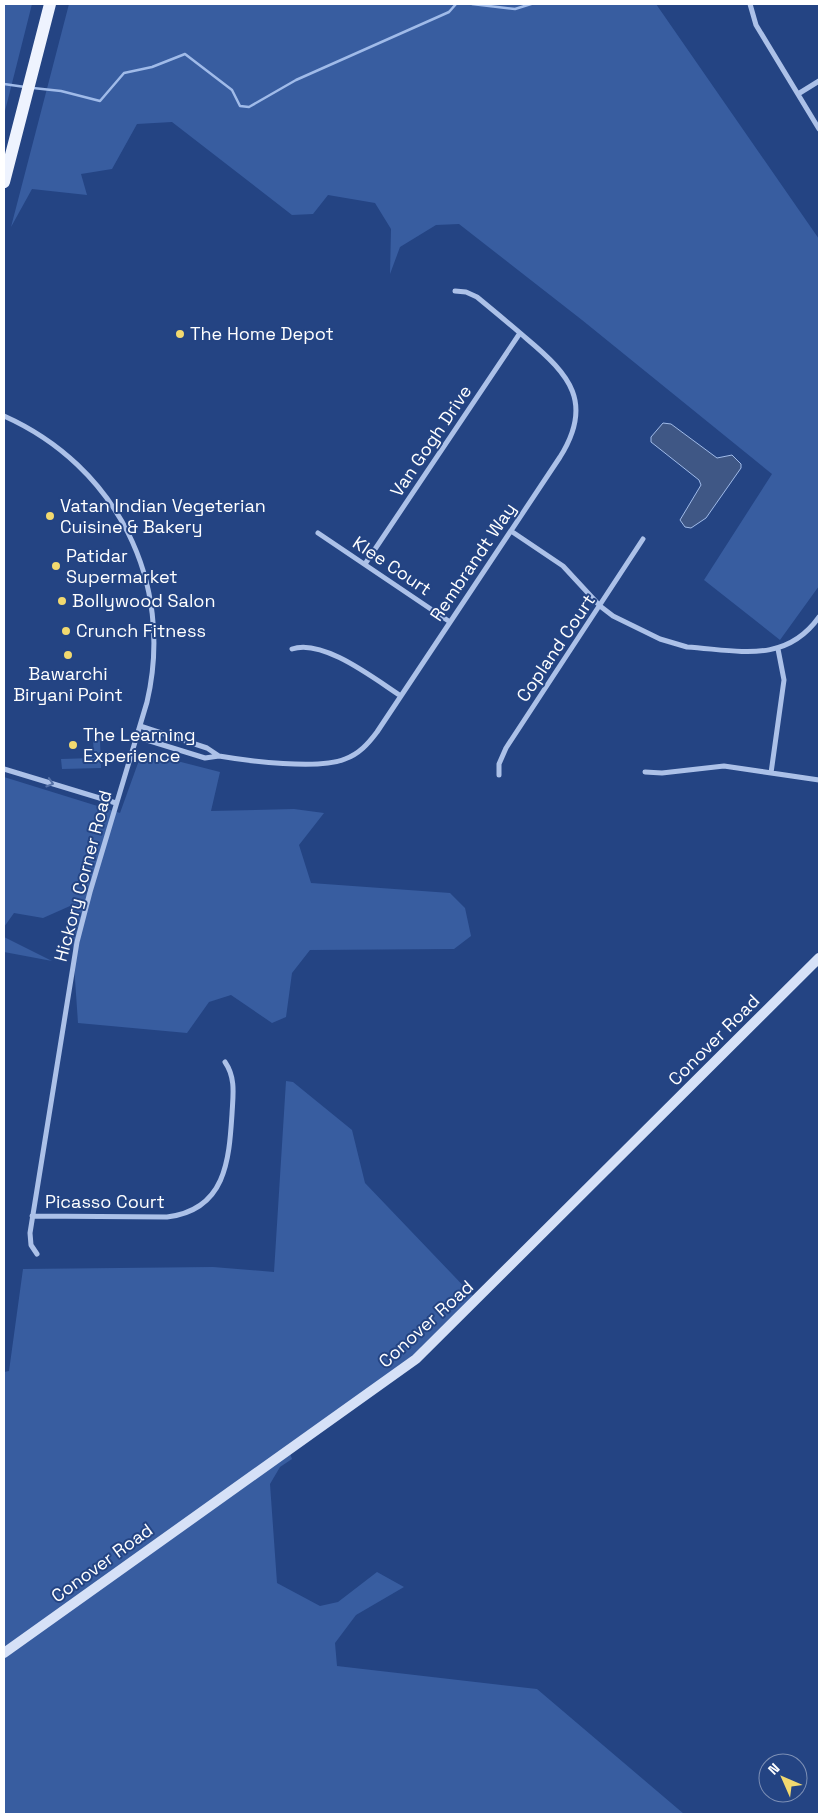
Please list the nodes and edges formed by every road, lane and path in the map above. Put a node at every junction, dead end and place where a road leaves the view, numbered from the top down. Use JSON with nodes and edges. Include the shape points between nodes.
{"nodes":[{"id":1,"x":50,"y":4,"type":"edge"},
{"id":2,"x":750,"y":4,"type":"edge"},
{"id":3,"x":819,"y":81,"type":"edge"},
{"id":4,"x":798,"y":94,"type":"junction"},
{"id":5,"x":819,"y":129,"type":"edge"},
{"id":6,"x":4,"y":182,"type":"edge"},
{"id":7,"x":455,"y":291,"type":"dead end"},
{"id":8,"x":520,"y":333,"type":"junction"},
{"id":9,"x":4,"y":416,"type":"edge"},
{"id":10,"x":511,"y":531,"type":"junction"},
{"id":11,"x":318,"y":533,"type":"dead end"},
{"id":12,"x":643,"y":538,"type":"dead end"},
{"id":13,"x":365,"y":564,"type":"junction"},
{"id":14,"x":600,"y":606,"type":"junction"},
{"id":15,"x":819,"y":617,"type":"edge"},
{"id":16,"x":450,"y":622,"type":"junction"},
{"id":17,"x":292,"y":649,"type":"dead end"},
{"id":18,"x":778,"y":649,"type":"junction"},
{"id":19,"x":401,"y":696,"type":"junction"},
{"id":20,"x":140,"y":726,"type":"junction"},
{"id":21,"x":136,"y":737,"type":"junction"},
{"id":22,"x":219,"y":756,"type":"junction"},
{"id":23,"x":4,"y":769,"type":"edge"},
{"id":24,"x":645,"y":772,"type":"dead end"},
{"id":25,"x":771,"y":773,"type":"junction"},
{"id":26,"x":500,"y":775,"type":"dead end"},
{"id":27,"x":819,"y":780,"type":"edge"},
{"id":28,"x":116,"y":803,"type":"junction"},
{"id":29,"x":819,"y":958,"type":"edge"},
{"id":30,"x":226,"y":1062,"type":"dead end"},
{"id":31,"x":32,"y":1216,"type":"junction"},
{"id":32,"x":37,"y":1254,"type":"dead end"},
{"id":33,"x":4,"y":1653,"type":"edge"}],
"edges":[{"from":1,"to":6,"type":"main road"},
{"from":2,"to":4,"type":"street","via":[[754,22]]},
{"from":3,"to":4,"type":"street"},
{"from":4,"to":5,"type":"street"},
{"from":7,"to":8,"type":"street","name":"Rembrandt Way","via":[[472,294]]},
{"from":8,"to":10,"type":"street","name":"Rembrandt Way","via":[[564,373],[572,390],[576,416],[568,443]]},
{"from":8,"to":13,"type":"street","name":"Van Gogh Drive"},
{"from":9,"to":20,"type":"street","name":"Hickory Corner Road","via":[[40,435],[80,468],[114,508],[133,540],[150,596],[154,629],[152,675]]},
{"from":10,"to":14,"type":"street","via":[[563,566]]},
{"from":10,"to":16,"type":"street","name":"Rembrandt Way"},
{"from":11,"to":13,"type":"street","name":"Klee Court"},
{"from":12,"to":14,"type":"street","name":"Copland Court"},
{"from":13,"to":16,"type":"street","name":"Klee Court"},
{"from":14,"to":18,"type":"street","via":[[619,620],[680,646],[760,652]]},
{"from":14,"to":26,"type":"street","name":"Copland Court","via":[[506,748],[499,764]]},
{"from":15,"to":18,"type":"street","via":[[802,637]]},
{"from":16,"to":19,"type":"street","name":"Rembrandt Way"},
{"from":17,"to":19,"type":"street","via":[[311,647],[339,659]]},
{"from":18,"to":25,"type":"street","via":[[784,680]]},
{"from":19,"to":22,"type":"street","name":"Rembrandt Way","via":[[365,746],[338,761],[293,762]]},
{"from":20,"to":21,"type":"street","name":"Hickory Corner Road"},
{"from":20,"to":22,"type":"street","name":"Rembrandt Way","via":[[206,748]]},
{"from":21,"to":22,"type":"street","name":"Rembrandt Way","via":[[205,758]]},
{"from":21,"to":28,"type":"street","name":"Hickory Corner Road"},
{"from":23,"to":28,"type":"street","one_way":true},
{"from":24,"to":25,"type":"street","via":[[724,766]]},
{"from":25,"to":27,"type":"street"},
{"from":28,"to":31,"type":"street","name":"Hickory Corner Road","via":[[78,942]]},
{"from":29,"to":33,"type":"street","name":"Conover Road","via":[[416,1359]]},
{"from":30,"to":31,"type":"street","name":"Picasso Court","via":[[234,1083],[229,1161],[220,1182],[207,1199],[189,1211],[168,1217]]},
{"from":31,"to":32,"type":"street","name":"Hickory Corner Road","via":[[30,1245]]}]}
